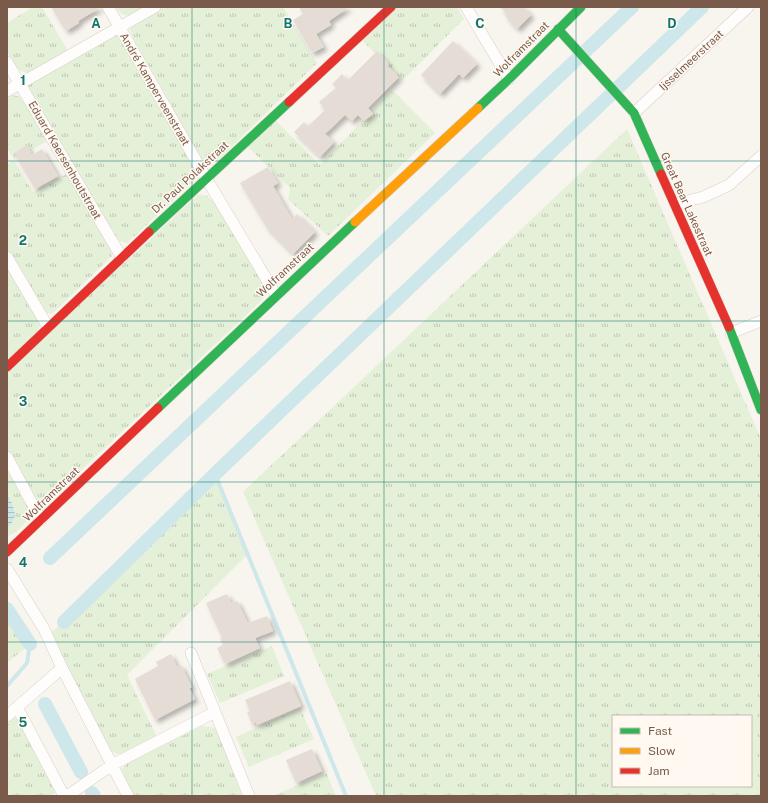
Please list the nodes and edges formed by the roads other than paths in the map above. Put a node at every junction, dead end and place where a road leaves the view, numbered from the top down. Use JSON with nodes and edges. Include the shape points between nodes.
{"nodes":[{"id":1,"x":108,"y":7,"type":"edge"},
{"id":2,"x":155,"y":7,"type":"edge"},
{"id":3,"x":391,"y":7,"type":"edge"},
{"id":4,"x":466,"y":7,"type":"edge"},
{"id":5,"x":580,"y":7,"type":"edge"},
{"id":6,"x":748,"y":7,"type":"edge"},
{"id":7,"x":120,"y":27,"type":"junction"},
{"id":8,"x":558,"y":29,"type":"junction"},
{"id":9,"x":7,"y":62,"type":"edge"},
{"id":10,"x":509,"y":79,"type":"junction"},
{"id":11,"x":20,"y":84,"type":"junction"},
{"id":12,"x":7,"y":91,"type":"edge"},
{"id":13,"x":634,"y":113,"type":"junction"},
{"id":14,"x":761,"y":156,"type":"edge"},
{"id":15,"x":206,"y":178,"type":"junction"},
{"id":16,"x":675,"y":204,"type":"junction"},
{"id":17,"x":7,"y":257,"type":"edge"},
{"id":18,"x":122,"y":258,"type":"junction"},
{"id":19,"x":276,"y":295,"type":"junction"},
{"id":20,"x":761,"y":322,"type":"edge"},
{"id":21,"x":48,"y":327,"type":"junction"},
{"id":22,"x":731,"y":333,"type":"junction"},
{"id":23,"x":7,"y":367,"type":"edge"},
{"id":24,"x":761,"y":410,"type":"edge"},
{"id":25,"x":7,"y":457,"type":"edge"},
{"id":26,"x":41,"y":520,"type":"junction"},
{"id":27,"x":7,"y":552,"type":"edge"},
{"id":28,"x":7,"y":569,"type":"edge"},
{"id":29,"x":191,"y":653,"type":"dead end"},
{"id":30,"x":62,"y":668,"type":"junction"},
{"id":31,"x":17,"y":707,"type":"junction"},
{"id":32,"x":215,"y":712,"type":"junction"},
{"id":33,"x":7,"y":716,"type":"edge"},
{"id":34,"x":112,"y":766,"type":"junction"},
{"id":35,"x":65,"y":796,"type":"edge"},
{"id":36,"x":128,"y":796,"type":"edge"},
{"id":37,"x":249,"y":796,"type":"edge"}],
"edges":[{"from":1,"to":7,"type":"street","name":"André Kamperveenstraat"},
{"from":2,"to":7,"type":"street"},
{"from":3,"to":15,"type":"street","name":"Dr. Paul Polakstraat"},
{"from":4,"to":10,"type":"street"},
{"from":5,"to":8,"type":"street","name":"Wolframstraat"},
{"from":6,"to":13,"type":"street","name":"Ijsselmeerstraat"},
{"from":7,"to":11,"type":"street"},
{"from":7,"to":15,"type":"street","name":"André Kamperveenstraat"},
{"from":8,"to":10,"type":"street","name":"Wolframstraat"},
{"from":8,"to":13,"type":"street","name":"Great Bear Lakestraat"},
{"from":9,"to":11,"type":"street","name":"Eduard Kaersenhoutstraat"},
{"from":10,"to":19,"type":"street","name":"Wolframstraat"},
{"from":11,"to":12,"type":"street"},
{"from":11,"to":18,"type":"street","name":"Eduard Kaersenhoutstraat"},
{"from":13,"to":16,"type":"street","name":"Great Bear Lakestraat"},
{"from":14,"to":16,"type":"street","via":[[729,185],[703,197]]},
{"from":15,"to":18,"type":"street","name":"Dr. Paul Polakstraat"},
{"from":15,"to":19,"type":"street","name":"André Kamperveenstraat"},
{"from":16,"to":22,"type":"street","name":"Great Bear Lakestraat"},
{"from":17,"to":21,"type":"street"},
{"from":18,"to":21,"type":"street","name":"Dr. Paul Polakstraat"},
{"from":19,"to":26,"type":"street","name":"Wolframstraat"},
{"from":20,"to":22,"type":"street"},
{"from":21,"to":23,"type":"street","name":"Dr. Paul Polakstraat"},
{"from":22,"to":24,"type":"street","name":"Great Bear Lakestraat"},
{"from":25,"to":26,"type":"street"},
{"from":26,"to":27,"type":"street","name":"Wolframstraat"},
{"from":28,"to":30,"type":"street","via":[[44,629]]},
{"from":29,"to":32,"type":"street"},
{"from":30,"to":31,"type":"street"},
{"from":30,"to":34,"type":"street"},
{"from":31,"to":33,"type":"street"},
{"from":31,"to":35,"type":"street"},
{"from":32,"to":34,"type":"street"},
{"from":32,"to":37,"type":"street"},
{"from":34,"to":35,"type":"street"},
{"from":34,"to":36,"type":"street"}]}
